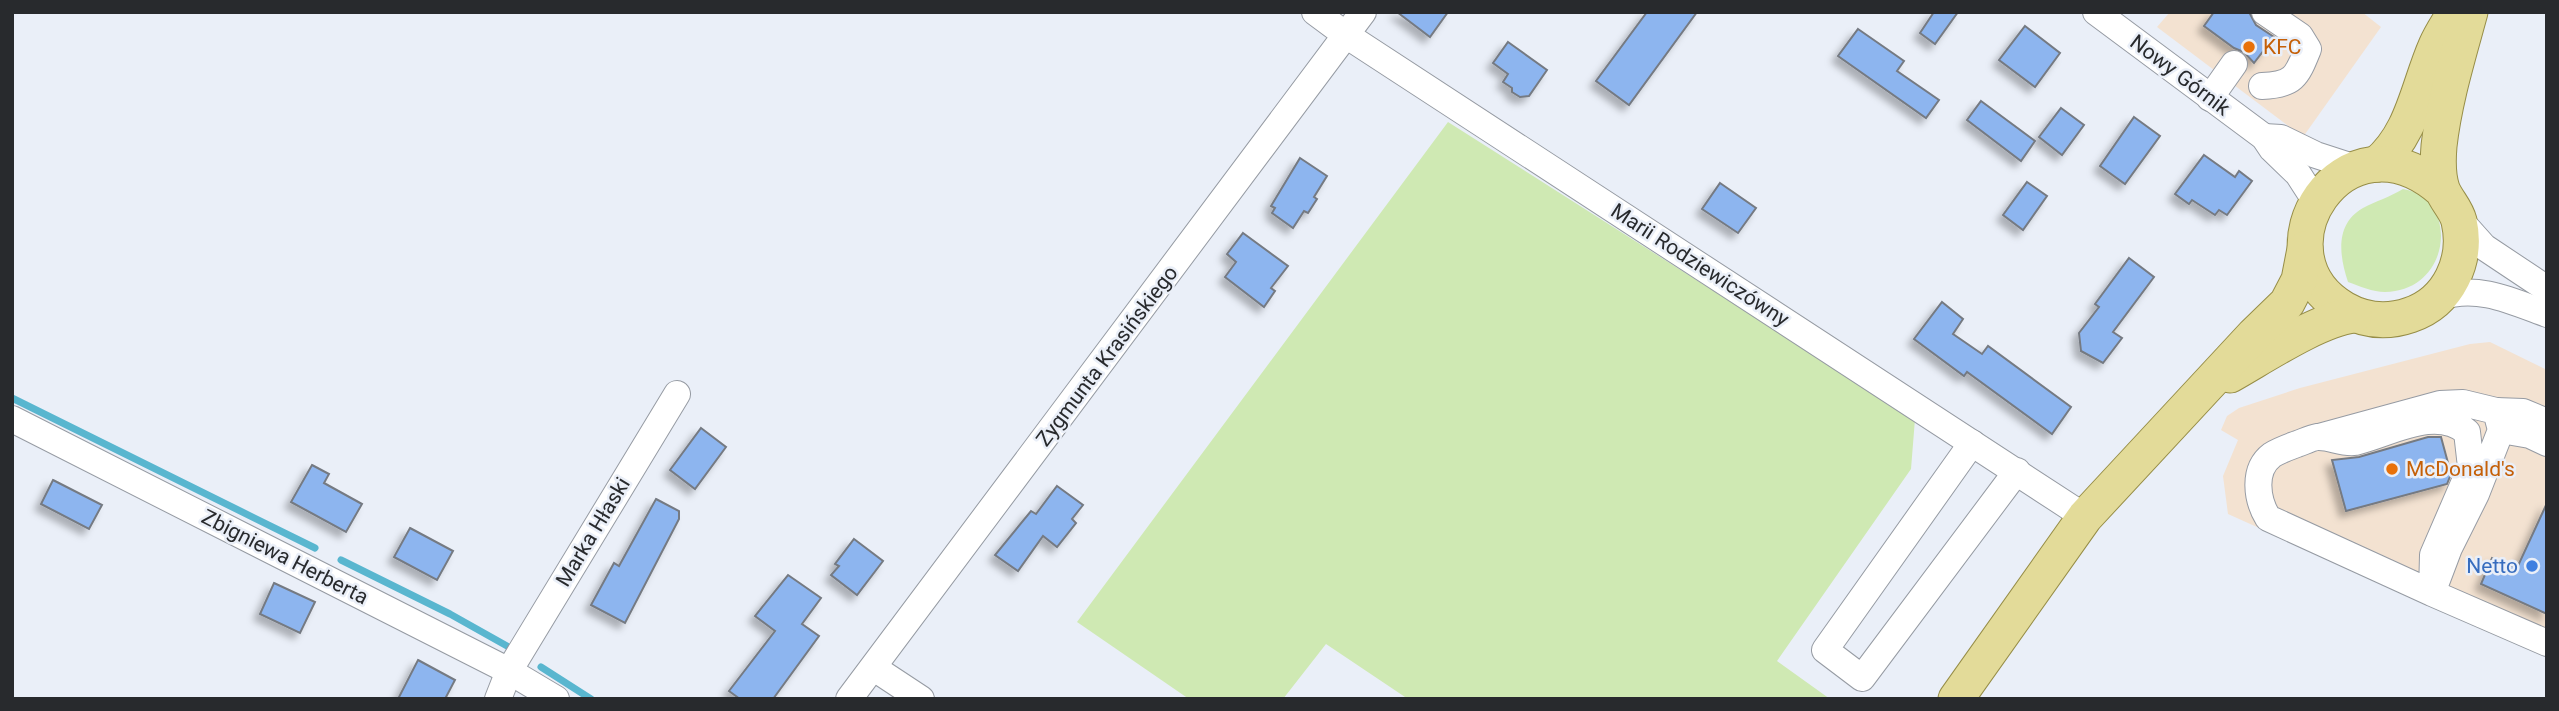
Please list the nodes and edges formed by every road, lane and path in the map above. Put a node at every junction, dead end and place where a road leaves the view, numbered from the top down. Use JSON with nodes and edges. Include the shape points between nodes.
{"nodes":[{"id":1,"x":1315,"y":12,"type":"edge"},
{"id":2,"x":1363,"y":12,"type":"edge"},
{"id":3,"x":2096,"y":12,"type":"edge"},
{"id":4,"x":2266,"y":12,"type":"edge"},
{"id":5,"x":2455,"y":12,"type":"edge"},
{"id":6,"x":2470,"y":12,"type":"edge"},
{"id":7,"x":1346,"y":35,"type":"junction"},
{"id":8,"x":2234,"y":64,"type":"dead end"},
{"id":9,"x":2262,"y":86,"type":"dead end"},
{"id":10,"x":2210,"y":98,"type":"junction"},
{"id":11,"x":2264,"y":137,"type":"junction"},
{"id":12,"x":2366,"y":166,"type":"junction"},
{"id":13,"x":2442,"y":190,"type":"junction"},
{"id":14,"x":2316,"y":202,"type":"junction"},
{"id":15,"x":2459,"y":219,"type":"junction"},
{"id":16,"x":2305,"y":248,"type":"junction"},
{"id":17,"x":2547,"y":289,"type":"edge"},
{"id":18,"x":2440,"y":297,"type":"junction"},
{"id":19,"x":2547,"y":314,"type":"edge"},
{"id":20,"x":2354,"y":315,"type":"junction"},
{"id":21,"x":2203,"y":390,"type":"junction"},
{"id":22,"x":677,"y":394,"type":"dead end"},
{"id":23,"x":12,"y":419,"type":"edge"},
{"id":24,"x":2498,"y":420,"type":"junction"},
{"id":25,"x":2547,"y":422,"type":"edge"},
{"id":26,"x":2319,"y":437,"type":"junction"},
{"id":27,"x":1972,"y":443,"type":"junction"},
{"id":28,"x":2547,"y":443,"type":"edge"},
{"id":29,"x":2017,"y":471,"type":"junction"},
{"id":30,"x":2085,"y":517,"type":"junction"},
{"id":31,"x":2432,"y":593,"type":"junction"},
{"id":32,"x":2547,"y":643,"type":"edge"},
{"id":33,"x":874,"y":668,"type":"junction"},
{"id":34,"x":509,"y":671,"type":"junction"},
{"id":35,"x":498,"y":699,"type":"edge"},
{"id":36,"x":556,"y":699,"type":"edge"},
{"id":37,"x":849,"y":699,"type":"edge"},
{"id":38,"x":921,"y":699,"type":"edge"},
{"id":39,"x":1956,"y":699,"type":"edge"}],
"edges":[{"from":1,"to":7,"type":"street","name":"Marii Rodziewiczówny"},
{"from":2,"to":7,"type":"street","name":"Zygmunta Krasińskiego"},
{"from":3,"to":10,"type":"street","name":"Nowy Górnik"},
{"from":4,"to":9,"type":"street","via":[[2300,36],[2308,49],[2289,82]]},
{"from":5,"to":12,"type":"main road","via":[[2436,44],[2403,134],[2391,152]]},
{"from":6,"to":13,"type":"main road","via":[[2439,147]]},
{"from":7,"to":27,"type":"street","name":"Marii Rodziewiczówny"},
{"from":7,"to":33,"type":"street","name":"Zygmunta Krasińskiego"},
{"from":8,"to":10,"type":"street"},
{"from":10,"to":11,"type":"street","name":"Nowy Górnik"},
{"from":11,"to":12,"type":"street","name":"Nowy Górnik","via":[[2281,138],[2316,155]]},
{"from":11,"to":14,"type":"street","name":"Nowy Górnik"},
{"from":12,"to":13,"type":"main road","via":[[2395,164],[2412,169]]},
{"from":12,"to":14,"type":"main road","via":[[2333,182]]},
{"from":13,"to":15,"type":"main road"},
{"from":14,"to":16,"type":"main road"},
{"from":15,"to":17,"type":"street","via":[[2493,254]]},
{"from":15,"to":18,"type":"main road","via":[[2459,261]]},
{"from":16,"to":20,"type":"main road","via":[[2320,288]]},
{"from":16,"to":21,"type":"main road","via":[[2299,280],[2287,303]]},
{"from":18,"to":19,"type":"street","via":[[2452,292],[2499,296]]},
{"from":18,"to":20,"type":"main road","via":[[2399,319]]},
{"from":20,"to":21,"type":"main road","via":[[2308,332]]},
{"from":21,"to":30,"type":"main road"},
{"from":22,"to":34,"type":"street","name":"Marka Hłaski"},
{"from":23,"to":34,"type":"street","name":"Zbigniewa Herberta"},
{"from":24,"to":25,"type":"street","via":[[2523,412]]},
{"from":24,"to":26,"type":"street","via":[[2463,403],[2440,404]]},
{"from":24,"to":28,"type":"street"},
{"from":24,"to":31,"type":"street","via":[[2476,494]]},
{"from":26,"to":31,"type":"street","via":[[2270,456],[2260,472],[2258,489],[2268,518]]},
{"from":26,"to":31,"type":"street","via":[[2351,443],[2440,419],[2467,432],[2471,467],[2433,555]]},
{"from":27,"to":29,"type":"street","name":"Marii Rodziewiczówny"},
{"from":27,"to":29,"type":"street","via":[[1825,650],[1862,678]]},
{"from":29,"to":30,"type":"street","name":"Marii Rodziewiczówny"},
{"from":30,"to":39,"type":"main road"},
{"from":31,"to":32,"type":"street"},
{"from":33,"to":37,"type":"street","name":"Zygmunta Krasińskiego"},
{"from":33,"to":38,"type":"street"},
{"from":34,"to":35,"type":"street","name":"Marka Hłaski"},
{"from":34,"to":36,"type":"street","name":"Zbigniewa Herberta"}]}
